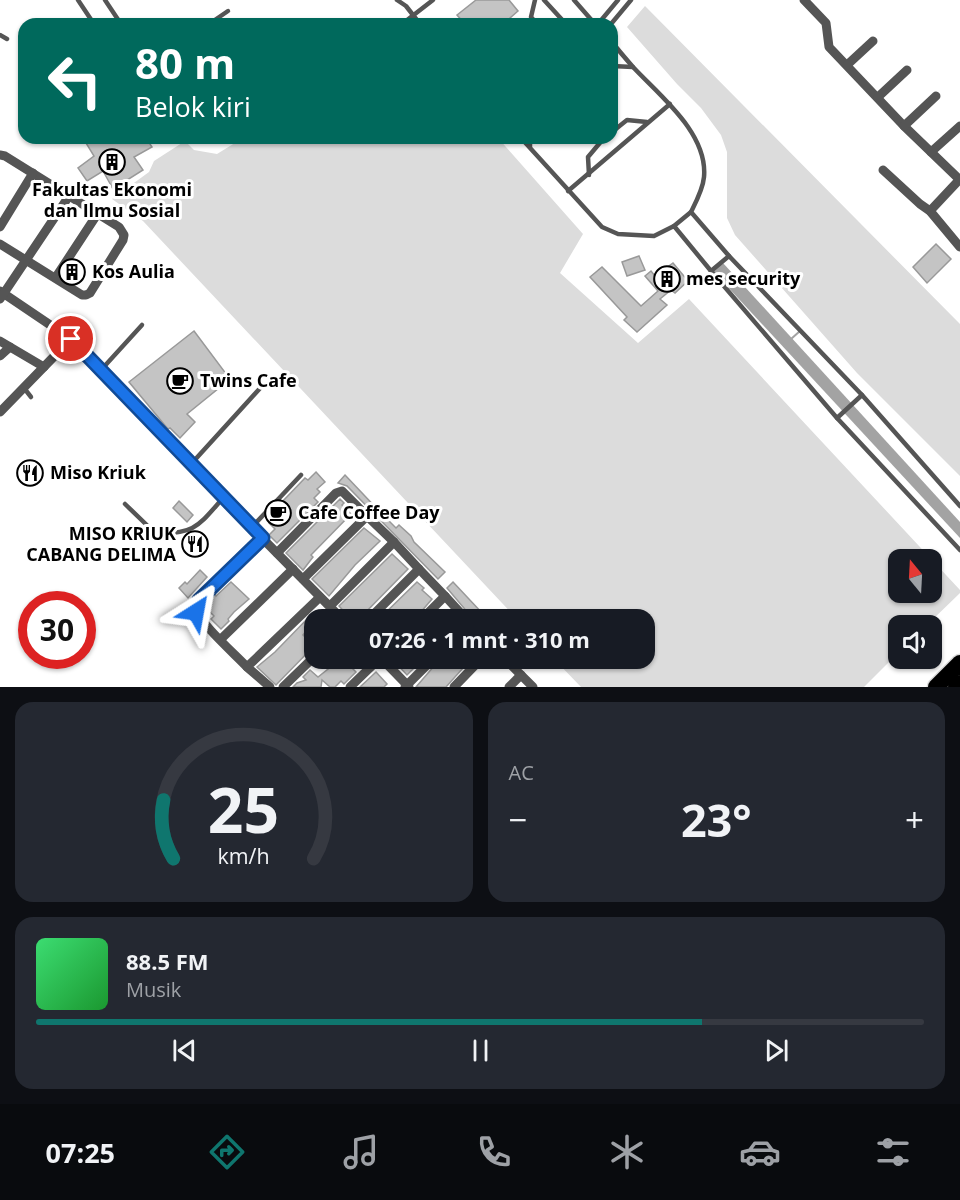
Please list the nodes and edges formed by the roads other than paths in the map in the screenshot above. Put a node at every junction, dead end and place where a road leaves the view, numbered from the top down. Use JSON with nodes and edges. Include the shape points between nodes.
{"nodes":[{"id":1,"x":78,"y":0,"type":"edge"},
{"id":2,"x":105,"y":0,"type":"edge"},
{"id":3,"x":397,"y":0,"type":"edge"},
{"id":4,"x":434,"y":0,"type":"edge"},
{"id":5,"x":535,"y":0,"type":"edge"},
{"id":6,"x":543,"y":0,"type":"edge"},
{"id":7,"x":574,"y":0,"type":"edge"},
{"id":8,"x":618,"y":0,"type":"edge"},
{"id":9,"x":631,"y":0,"type":"edge"},
{"id":10,"x":804,"y":0,"type":"edge"},
{"id":11,"x":228,"y":11,"type":"dead end"},
{"id":12,"x":414,"y":16,"type":"junction"},
{"id":13,"x":90,"y":18,"type":"edge"},
{"id":14,"x":117,"y":18,"type":"edge"},
{"id":15,"x":218,"y":18,"type":"edge"},
{"id":16,"x":411,"y":18,"type":"edge"},
{"id":17,"x":532,"y":18,"type":"edge"},
{"id":18,"x":560,"y":18,"type":"edge"},
{"id":19,"x":591,"y":18,"type":"edge"},
{"id":20,"x":602,"y":18,"type":"edge"},
{"id":21,"x":616,"y":18,"type":"edge"},
{"id":22,"x":0,"y":35,"type":"edge"},
{"id":23,"x":7,"y":39,"type":"dead end"},
{"id":24,"x":873,"y":41,"type":"dead end"},
{"id":25,"x":618,"y":49,"type":"edge"},
{"id":26,"x":847,"y":65,"type":"junction"},
{"id":27,"x":618,"y":66,"type":"edge"},
{"id":28,"x":633,"y":67,"type":"junction"},
{"id":29,"x":908,"y":70,"type":"dead end"},
{"id":30,"x":936,"y":96,"type":"dead end"},
{"id":31,"x":878,"y":97,"type":"junction"},
{"id":32,"x":670,"y":104,"type":"junction"},
{"id":33,"x":648,"y":122,"type":"junction"},
{"id":34,"x":904,"y":126,"type":"junction"},
{"id":35,"x":960,"y":126,"type":"edge"},
{"id":36,"x":618,"y":127,"type":"edge"},
{"id":37,"x":527,"y":144,"type":"edge"},
{"id":38,"x":599,"y":144,"type":"edge"},
{"id":39,"x":530,"y":147,"type":"joint"},
{"id":40,"x":931,"y":153,"type":"junction"},
{"id":41,"x":0,"y":155,"type":"edge"},
{"id":42,"x":883,"y":170,"type":"dead end"},
{"id":43,"x":33,"y":173,"type":"junction"},
{"id":44,"x":589,"y":175,"type":"junction"},
{"id":45,"x":960,"y":179,"type":"edge"},
{"id":46,"x":568,"y":191,"type":"junction"},
{"id":47,"x":69,"y":195,"type":"junction"},
{"id":48,"x":930,"y":211,"type":"junction"},
{"id":49,"x":691,"y":212,"type":"junction"},
{"id":50,"x":98,"y":213,"type":"junction"},
{"id":51,"x":0,"y":226,"type":"edge"},
{"id":52,"x":675,"y":226,"type":"junction"},
{"id":53,"x":0,"y":244,"type":"edge"},
{"id":54,"x":960,"y":247,"type":"edge"},
{"id":55,"x":728,"y":257,"type":"junction"},
{"id":56,"x":27,"y":260,"type":"junction"},
{"id":57,"x":713,"y":270,"type":"junction"},
{"id":58,"x":56,"y":277,"type":"junction"},
{"id":59,"x":1,"y":295,"type":"edge"},
{"id":60,"x":142,"y":326,"type":"dead end"},
{"id":61,"x":71,"y":339,"type":"junction"},
{"id":62,"x":0,"y":341,"type":"edge"},
{"id":63,"x":10,"y":347,"type":"junction"},
{"id":64,"x":0,"y":356,"type":"edge"},
{"id":65,"x":44,"y":366,"type":"junction"},
{"id":66,"x":101,"y":370,"type":"junction"},
{"id":67,"x":262,"y":385,"type":"dead end"},
{"id":68,"x":24,"y":388,"type":"junction"},
{"id":69,"x":862,"y":395,"type":"junction"},
{"id":70,"x":31,"y":397,"type":"dead end"},
{"id":71,"x":0,"y":412,"type":"edge"},
{"id":72,"x":837,"y":418,"type":"junction"},
{"id":73,"x":192,"y":463,"type":"junction"},
{"id":74,"x":301,"y":475,"type":"dead end"},
{"id":75,"x":224,"y":497,"type":"junction"},
{"id":76,"x":125,"y":504,"type":"dead end"},
{"id":77,"x":960,"y":506,"type":"edge"},
{"id":78,"x":367,"y":516,"type":"junction"},
{"id":79,"x":252,"y":527,"type":"junction"},
{"id":80,"x":263,"y":538,"type":"junction"},
{"id":81,"x":394,"y":542,"type":"junction"},
{"id":82,"x":960,"y":550,"type":"edge"},
{"id":83,"x":277,"y":553,"type":"junction"},
{"id":84,"x":293,"y":569,"type":"junction"},
{"id":85,"x":419,"y":569,"type":"junction"},
{"id":86,"x":303,"y":579,"type":"junction"},
{"id":87,"x":445,"y":596,"type":"junction"},
{"id":88,"x":320,"y":597,"type":"junction"},
{"id":89,"x":330,"y":606,"type":"junction"},
{"id":90,"x":333,"y":609,"type":"edge"},
{"id":91,"x":379,"y":609,"type":"edge"},
{"id":92,"x":432,"y":609,"type":"edge"},
{"id":93,"x":457,"y":609,"type":"edge"},
{"id":94,"x":221,"y":639,"type":"junction"},
{"id":95,"x":960,"y":663,"type":"edge"},
{"id":96,"x":247,"y":666,"type":"junction"},
{"id":97,"x":304,"y":667,"type":"edge"},
{"id":98,"x":369,"y":669,"type":"edge"},
{"id":99,"x":391,"y":669,"type":"edge"},
{"id":100,"x":423,"y":669,"type":"edge"},
{"id":101,"x":472,"y":669,"type":"edge"},
{"id":102,"x":515,"y":669,"type":"edge"},
{"id":103,"x":521,"y":675,"type":"junction"},
{"id":104,"x":960,"y":683,"type":"edge"},
{"id":105,"x":407,"y":686,"type":"edge"},
{"id":106,"x":270,"y":687,"type":"edge"},
{"id":107,"x":283,"y":687,"type":"edge"},
{"id":108,"x":350,"y":687,"type":"edge"},
{"id":109,"x":454,"y":687,"type":"edge"},
{"id":110,"x":509,"y":687,"type":"edge"},
{"id":111,"x":533,"y":687,"type":"edge"},
{"id":112,"x":936,"y":687,"type":"edge"},
{"id":113,"x":956,"y":687,"type":"edge"}],
"edges":[{"from":1,"to":13,"type":"lane"},
{"from":2,"to":14,"type":"lane"},
{"from":3,"to":12,"type":"lane"},
{"from":4,"to":12,"type":"lane"},
{"from":5,"to":17,"type":"lane"},
{"from":6,"to":18,"type":"lane"},
{"from":7,"to":19,"type":"lane"},
{"from":8,"to":20,"type":"lane"},
{"from":9,"to":21,"type":"lane"},
{"from":10,"to":26,"type":"street","via":[[826,23],[829,47]]},
{"from":11,"to":15,"type":"lane"},
{"from":12,"to":16,"type":"lane"},
{"from":22,"to":23,"type":"lane"},
{"from":24,"to":26,"type":"street"},
{"from":25,"to":28,"type":"lane"},
{"from":26,"to":31,"type":"street"},
{"from":27,"to":28,"type":"lane"},
{"from":28,"to":32,"type":"lane"},
{"from":29,"to":31,"type":"street"},
{"from":30,"to":34,"type":"street"},
{"from":31,"to":34,"type":"street"},
{"from":32,"to":33,"type":"lane"},
{"from":32,"to":49,"type":"lane","via":[[690,131],[704,166],[704,179]]},
{"from":33,"to":36,"type":"lane","via":[[627,120]]},
{"from":33,"to":44,"type":"lane"},
{"from":34,"to":40,"type":"street"},
{"from":35,"to":40,"type":"street"},
{"from":37,"to":39,"type":"lane"},
{"from":38,"to":44,"type":"lane","via":[[588,157]]},
{"from":39,"to":46,"type":"lane"},
{"from":40,"to":45,"type":"street"},
{"from":41,"to":43,"type":"street"},
{"from":42,"to":48,"type":"street"},
{"from":43,"to":47,"type":"street"},
{"from":43,"to":51,"type":"street"},
{"from":44,"to":46,"type":"lane"},
{"from":45,"to":48,"type":"street"},
{"from":46,"to":52,"type":"lane","via":[[602,227],[618,234],[654,236]]},
{"from":47,"to":50,"type":"street"},
{"from":47,"to":56,"type":"street"},
{"from":48,"to":54,"type":"street"},
{"from":49,"to":52,"type":"lane"},
{"from":49,"to":55,"type":"lane"},
{"from":50,"to":58,"type":"street"},
{"from":50,"to":58,"type":"street","via":[[124,235],[90,293],[82,295]]},
{"from":52,"to":57,"type":"lane"},
{"from":53,"to":56,"type":"street"},
{"from":55,"to":57,"type":"lane"},
{"from":55,"to":69,"type":"lane"},
{"from":56,"to":58,"type":"street"},
{"from":56,"to":59,"type":"street"},
{"from":57,"to":72,"type":"lane"},
{"from":59,"to":61,"type":"street"},
{"from":60,"to":66,"type":"lane"},
{"from":61,"to":65,"type":"street"},
{"from":61,"to":66,"type":"street"},
{"from":62,"to":63,"type":"street"},
{"from":63,"to":64,"type":"street"},
{"from":63,"to":65,"type":"street"},
{"from":65,"to":68,"type":"street"},
{"from":66,"to":73,"type":"street"},
{"from":67,"to":73,"type":"lane"},
{"from":68,"to":70,"type":"lane"},
{"from":68,"to":71,"type":"street"},
{"from":69,"to":72,"type":"lane"},
{"from":69,"to":77,"type":"lane"},
{"from":72,"to":82,"type":"lane"},
{"from":73,"to":75,"type":"street"},
{"from":74,"to":79,"type":"lane"},
{"from":75,"to":76,"type":"lane","via":[[198,526],[178,533],[155,533]]},
{"from":75,"to":79,"type":"street"},
{"from":78,"to":81,"type":"street"},
{"from":78,"to":83,"type":"street","via":[[342,491],[336,493]]},
{"from":78,"to":86,"type":"street"},
{"from":79,"to":80,"type":"street"},
{"from":80,"to":83,"type":"street"},
{"from":80,"to":94,"type":"street","via":[[195,607]]},
{"from":81,"to":85,"type":"street"},
{"from":81,"to":89,"type":"street"},
{"from":83,"to":84,"type":"street"},
{"from":84,"to":86,"type":"street"},
{"from":84,"to":94,"type":"street"},
{"from":85,"to":87,"type":"street"},
{"from":85,"to":91,"type":"street"},
{"from":86,"to":88,"type":"street"},
{"from":87,"to":92,"type":"street"},
{"from":87,"to":93,"type":"street"},
{"from":88,"to":89,"type":"street"},
{"from":88,"to":96,"type":"street"},
{"from":89,"to":90,"type":"street"},
{"from":94,"to":96,"type":"street"},
{"from":95,"to":112,"type":"highway"},
{"from":96,"to":106,"type":"street"},
{"from":97,"to":107,"type":"street"},
{"from":98,"to":108,"type":"street"},
{"from":99,"to":105,"type":"street"},
{"from":100,"to":105,"type":"street"},
{"from":101,"to":109,"type":"street"},
{"from":102,"to":103,"type":"street"},
{"from":103,"to":110,"type":"street"},
{"from":103,"to":111,"type":"street"},
{"from":104,"to":113,"type":"highway"}]}
